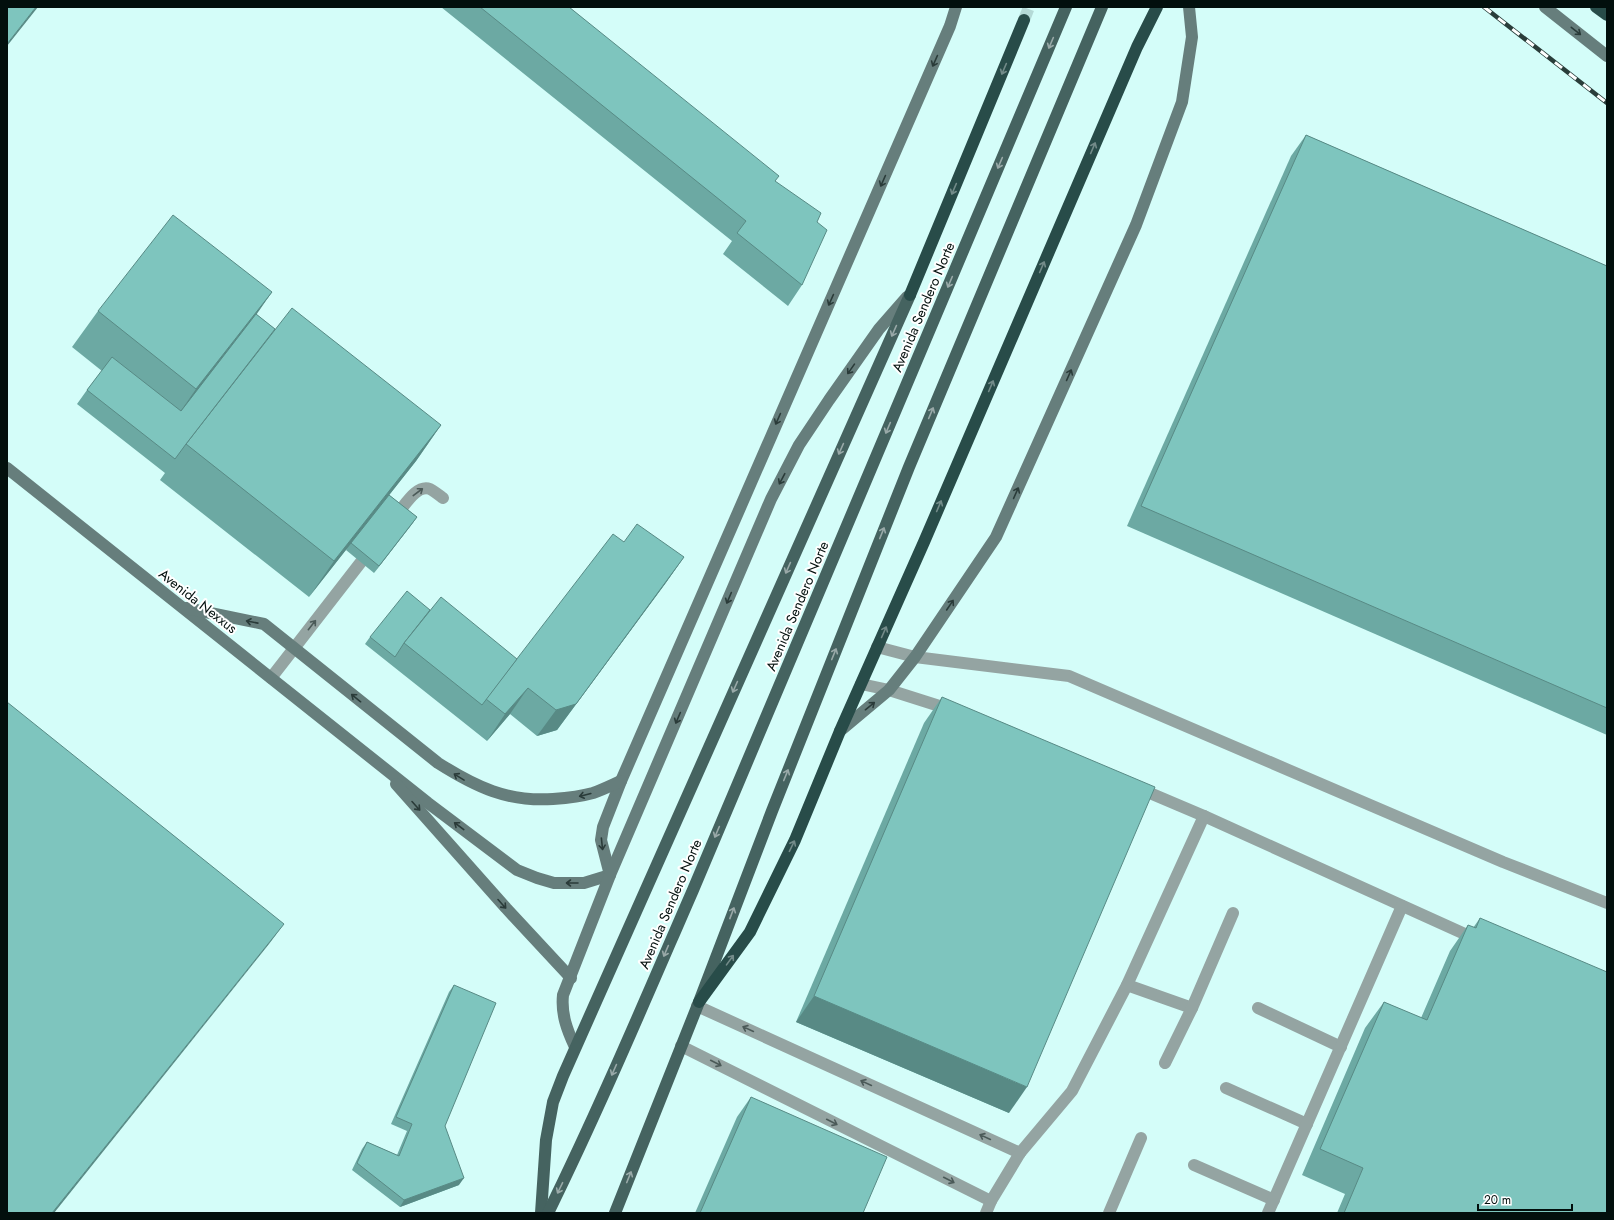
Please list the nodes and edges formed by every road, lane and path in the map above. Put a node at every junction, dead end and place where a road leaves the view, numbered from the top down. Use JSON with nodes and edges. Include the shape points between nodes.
{"nodes":[{"id":1,"x":956,"y":7,"type":"edge"},
{"id":2,"x":964,"y":7,"type":"edge"},
{"id":3,"x":1066,"y":7,"type":"edge"},
{"id":4,"x":1102,"y":7,"type":"edge"},
{"id":5,"x":1157,"y":7,"type":"edge"},
{"id":6,"x":1189,"y":7,"type":"edge"},
{"id":7,"x":1545,"y":7,"type":"edge"},
{"id":8,"x":1596,"y":7,"type":"edge"},
{"id":9,"x":1607,"y":15,"type":"edge"},
{"id":10,"x":1024,"y":20,"type":"tunnel mouth"},
{"id":11,"x":950,"y":26,"type":"junction"},
{"id":12,"x":1607,"y":56,"type":"edge"},
{"id":13,"x":910,"y":295,"type":"junction"},
{"id":14,"x":7,"y":468,"type":"edge"},
{"id":15,"x":443,"y":498,"type":"dead end"},
{"id":16,"x":398,"y":513,"type":"edge"},
{"id":17,"x":361,"y":562,"type":"edge"},
{"id":18,"x":183,"y":608,"type":"junction"},
{"id":19,"x":877,"y":647,"type":"junction"},
{"id":20,"x":294,"y":648,"type":"junction"},
{"id":21,"x":915,"y":656,"type":"junction"},
{"id":22,"x":271,"y":678,"type":"junction"},
{"id":23,"x":861,"y":684,"type":"junction"},
{"id":24,"x":889,"y":690,"type":"junction"},
{"id":25,"x":962,"y":713,"type":"edge"},
{"id":26,"x":840,"y":731,"type":"junction"},
{"id":27,"x":372,"y":756,"type":"junction"},
{"id":28,"x":621,"y":781,"type":"junction"},
{"id":29,"x":1131,"y":784,"type":"edge"},
{"id":30,"x":1204,"y":816,"type":"junction"},
{"id":31,"x":610,"y":875,"type":"junction"},
{"id":32,"x":1607,"y":903,"type":"edge"},
{"id":33,"x":1402,"y":906,"type":"junction"},
{"id":34,"x":1233,"y":913,"type":"dead end"},
{"id":35,"x":1487,"y":944,"type":"edge"},
{"id":36,"x":571,"y":978,"type":"junction"},
{"id":37,"x":1127,"y":985,"type":"junction"},
{"id":38,"x":698,"y":1004,"type":"junction"},
{"id":39,"x":1192,"y":1008,"type":"junction"},
{"id":40,"x":1258,"y":1008,"type":"dead end"},
{"id":41,"x":681,"y":1046,"type":"junction"},
{"id":42,"x":576,"y":1047,"type":"junction"},
{"id":43,"x":1341,"y":1047,"type":"junction"},
{"id":44,"x":1164,"y":1063,"type":"dead end"},
{"id":45,"x":1226,"y":1088,"type":"dead end"},
{"id":46,"x":1307,"y":1124,"type":"junction"},
{"id":47,"x":1141,"y":1138,"type":"dead end"},
{"id":48,"x":1020,"y":1153,"type":"junction"},
{"id":49,"x":1194,"y":1165,"type":"dead end"},
{"id":50,"x":1274,"y":1200,"type":"junction"},
{"id":51,"x":991,"y":1201,"type":"junction"},
{"id":52,"x":541,"y":1213,"type":"edge"},
{"id":53,"x":548,"y":1213,"type":"edge"},
{"id":54,"x":615,"y":1213,"type":"edge"},
{"id":55,"x":986,"y":1213,"type":"edge"},
{"id":56,"x":1109,"y":1213,"type":"edge"},
{"id":57,"x":1268,"y":1213,"type":"edge"}],
"edges":[{"from":1,"to":11,"type":"street"},
{"from":2,"to":11,"type":"street"},
{"from":3,"to":53,"type":"main road","name":"Avenida Sendero Norte","one_way":true,"via":[[634,1026]]},
{"from":38,"to":4,"type":"main road","one_way":true,"via":[[912,459]]},
{"from":19,"to":5,"type":"highway","one_way":true,"via":[[1134,54]]},
{"from":21,"to":6,"type":"street","one_way":true,"via":[[996,537],[1136,224],[1182,102],[1192,37]]},
{"from":7,"to":12,"type":"street","one_way":true},
{"from":8,"to":9,"type":"highway"},
{"from":10,"to":13,"type":"highway","one_way":true},
{"from":11,"to":28,"type":"street","one_way":true},
{"from":13,"to":31,"type":"street","one_way":true,"via":[[879,329],[829,400],[799,445],[771,499]]},
{"from":13,"to":42,"type":"main road","one_way":true},
{"from":14,"to":18,"type":"street","name":"Avenida Nexxus"},
{"from":16,"to":15,"type":"lane","one_way":true,"via":[[424,488]]},
{"from":20,"to":17,"type":"lane","one_way":true},
{"from":20,"to":18,"type":"street","one_way":true,"via":[[264,624]]},
{"from":18,"to":22,"type":"street","name":"Avenida Nexxus"},
{"from":19,"to":21,"type":"lane"},
{"from":19,"to":23,"type":"highway"},
{"from":20,"to":22,"type":"lane"},
{"from":28,"to":20,"type":"street","one_way":true,"via":[[571,798],[534,800],[487,790],[438,763]]},
{"from":21,"to":24,"type":"street"},
{"from":21,"to":32,"type":"lane","via":[[1069,676],[1503,862]]},
{"from":22,"to":27,"type":"street","name":"Avenida Nexxus"},
{"from":23,"to":24,"type":"lane"},
{"from":23,"to":26,"type":"highway"},
{"from":24,"to":25,"type":"lane"},
{"from":26,"to":24,"type":"street","one_way":true},
{"from":38,"to":26,"type":"highway","one_way":true,"via":[[750,932],[795,840]]},
{"from":31,"to":27,"type":"street","one_way":true,"via":[[584,883],[554,883],[517,870],[428,803]]},
{"from":27,"to":36,"type":"street","one_way":true},
{"from":28,"to":31,"type":"street","one_way":true,"via":[[603,827],[601,840]]},
{"from":29,"to":30,"type":"lane"},
{"from":30,"to":33,"type":"lane"},
{"from":30,"to":37,"type":"lane"},
{"from":31,"to":36,"type":"street"},
{"from":33,"to":35,"type":"lane"},
{"from":33,"to":43,"type":"lane"},
{"from":34,"to":39,"type":"lane"},
{"from":36,"to":42,"type":"street","via":[[562,1005],[567,1030]]},
{"from":37,"to":39,"type":"lane"},
{"from":37,"to":48,"type":"lane","via":[[1072,1091]]},
{"from":38,"to":41,"type":"main road"},
{"from":48,"to":38,"type":"lane","one_way":true},
{"from":39,"to":44,"type":"lane"},
{"from":40,"to":43,"type":"lane"},
{"from":41,"to":51,"type":"lane","one_way":true},
{"from":54,"to":41,"type":"main road","one_way":true},
{"from":42,"to":52,"type":"main road","via":[[553,1102],[546,1140]]},
{"from":43,"to":46,"type":"lane"},
{"from":45,"to":46,"type":"lane"},
{"from":46,"to":50,"type":"lane"},
{"from":47,"to":56,"type":"lane"},
{"from":48,"to":51,"type":"lane"},
{"from":49,"to":50,"type":"lane"},
{"from":50,"to":57,"type":"lane"},
{"from":51,"to":55,"type":"lane"}]}
